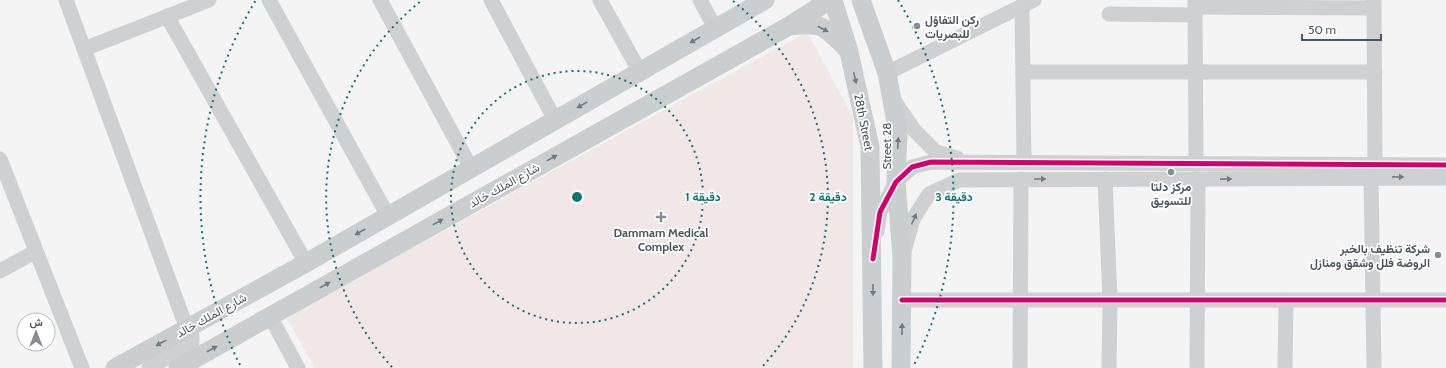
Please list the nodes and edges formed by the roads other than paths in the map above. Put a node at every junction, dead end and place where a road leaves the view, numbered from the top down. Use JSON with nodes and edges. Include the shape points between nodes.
{"nodes":[{"id":1,"x":66,"y":0,"type":"edge"},
{"id":2,"x":208,"y":0,"type":"edge"},
{"id":3,"x":269,"y":0,"type":"edge"},
{"id":4,"x":380,"y":0,"type":"edge"},
{"id":5,"x":491,"y":0,"type":"edge"},
{"id":6,"x":600,"y":0,"type":"edge"},
{"id":7,"x":700,"y":0,"type":"edge"},
{"id":8,"x":751,"y":0,"type":"edge"},
{"id":9,"x":765,"y":0,"type":"edge"},
{"id":10,"x":830,"y":0,"type":"edge"},
{"id":11,"x":833,"y":0,"type":"edge"},
{"id":12,"x":861,"y":0,"type":"edge"},
{"id":13,"x":868,"y":0,"type":"edge"},
{"id":14,"x":1028,"y":3,"type":"edge"},
{"id":15,"x":1289,"y":4,"type":"edge"},
{"id":16,"x":1374,"y":4,"type":"edge"},
{"id":17,"x":1195,"y":7,"type":"edge"},
{"id":18,"x":1109,"y":14,"type":"dead end"},
{"id":19,"x":167,"y":16,"type":"junction"},
{"id":20,"x":732,"y":19,"type":"junction"},
{"id":21,"x":868,"y":21,"type":"junction"},
{"id":22,"x":789,"y":26,"type":"junction"},
{"id":23,"x":715,"y":28,"type":"junction"},
{"id":24,"x":84,"y":49,"type":"junction"},
{"id":25,"x":849,"y":52,"type":"junction"},
{"id":26,"x":1196,"y":70,"type":"junction"},
{"id":27,"x":640,"y":72,"type":"junction"},
{"id":28,"x":1023,"y":72,"type":"junction"},
{"id":29,"x":1375,"y":72,"type":"junction"},
{"id":30,"x":887,"y":73,"type":"junction"},
{"id":31,"x":893,"y":99,"type":"junction"},
{"id":32,"x":555,"y":120,"type":"junction"},
{"id":33,"x":0,"y":159,"type":"edge"},
{"id":34,"x":971,"y":162,"type":"junction"},
{"id":35,"x":1024,"y":162,"type":"junction"},
{"id":36,"x":1196,"y":164,"type":"junction"},
{"id":37,"x":1446,"y":165,"type":"edge"},
{"id":38,"x":471,"y":168,"type":"junction"},
{"id":39,"x":1373,"y":171,"type":"junction"},
{"id":40,"x":1446,"y":178,"type":"edge"},
{"id":41,"x":1021,"y":179,"type":"junction"},
{"id":42,"x":1105,"y":179,"type":"junction"},
{"id":43,"x":1198,"y":180,"type":"junction"},
{"id":44,"x":896,"y":182,"type":"junction"},
{"id":45,"x":388,"y":216,"type":"junction"},
{"id":46,"x":35,"y":252,"type":"junction"},
{"id":47,"x":902,"y":257,"type":"junction"},
{"id":48,"x":873,"y":259,"type":"junction"},
{"id":49,"x":306,"y":263,"type":"junction"},
{"id":50,"x":0,"y":271,"type":"edge"},
{"id":51,"x":1373,"y":299,"type":"junction"},
{"id":52,"x":902,"y":300,"type":"junction"},
{"id":53,"x":1021,"y":300,"type":"junction"},
{"id":54,"x":1110,"y":300,"type":"junction"},
{"id":55,"x":1198,"y":300,"type":"junction"},
{"id":56,"x":1446,"y":300,"type":"edge"},
{"id":57,"x":1286,"y":301,"type":"junction"},
{"id":58,"x":270,"y":316,"type":"junction"},
{"id":59,"x":187,"y":329,"type":"junction"},
{"id":60,"x":82,"y":368,"type":"edge"},
{"id":61,"x":115,"y":368,"type":"edge"},
{"id":62,"x":149,"y":368,"type":"edge"},
{"id":63,"x":178,"y":368,"type":"edge"},
{"id":64,"x":298,"y":368,"type":"edge"},
{"id":65,"x":873,"y":368,"type":"edge"},
{"id":66,"x":902,"y":368,"type":"edge"},
{"id":67,"x":1020,"y":368,"type":"edge"},
{"id":68,"x":1109,"y":368,"type":"edge"},
{"id":69,"x":1197,"y":368,"type":"edge"},
{"id":70,"x":1284,"y":368,"type":"edge"},
{"id":71,"x":1374,"y":368,"type":"edge"}],
"edges":[{"from":1,"to":24,"type":"street"},
{"from":2,"to":19,"type":"street"},
{"from":3,"to":45,"type":"street"},
{"from":4,"to":38,"type":"street"},
{"from":5,"to":32,"type":"street"},
{"from":6,"to":27,"type":"street"},
{"from":7,"to":23,"type":"street"},
{"from":8,"to":20,"type":"main road"},
{"from":9,"to":20,"type":"main road","name":"شارع الملك خالد"},
{"from":10,"to":22,"type":"main road","name":"شارع الملك خالد"},
{"from":11,"to":25,"type":"main road","name":"28th Street"},
{"from":12,"to":21,"type":"main road","name":"Street 28"},
{"from":13,"to":21,"type":"main road"},
{"from":14,"to":28,"type":"street"},
{"from":14,"to":30,"type":"street"},
{"from":15,"to":16,"type":"street"},
{"from":15,"to":17,"type":"street"},
{"from":16,"to":29,"type":"street"},
{"from":17,"to":18,"type":"street"},
{"from":17,"to":26,"type":"street"},
{"from":19,"to":24,"type":"street"},
{"from":19,"to":49,"type":"street"},
{"from":20,"to":23,"type":"main road","name":"شارع الملك خالد"},
{"from":21,"to":30,"type":"main road","name":"Street 28"},
{"from":22,"to":25,"type":"main road","one_way":true,"via":[[812,24],[826,29]]},
{"from":58,"to":22,"type":"main road","name":"شارع الملك خالد","one_way":true},
{"from":23,"to":27,"type":"main road","name":"شارع الملك خالد","one_way":true},
{"from":24,"to":59,"type":"street"},
{"from":25,"to":48,"type":"main road","name":"28th Street","one_way":true,"via":[[870,147]]},
{"from":26,"to":28,"type":"street"},
{"from":26,"to":29,"type":"street"},
{"from":26,"to":36,"type":"street"},
{"from":27,"to":32,"type":"main road","name":"شارع الملك خالد","one_way":true},
{"from":28,"to":35,"type":"street"},
{"from":29,"to":39,"type":"street"},
{"from":30,"to":31,"type":"main road","name":"Street 28"},
{"from":31,"to":34,"type":"street","via":[[914,130],[936,152]]},
{"from":44,"to":31,"type":"main road","name":"Street 28","one_way":true,"via":[[898,133]]},
{"from":32,"to":38,"type":"main road","name":"شارع الملك خالد"},
{"from":33,"to":46,"type":"street"},
{"from":34,"to":35,"type":"street"},
{"from":34,"to":44,"type":"street","via":[[931,162],[912,167]]},
{"from":35,"to":36,"type":"street"},
{"from":36,"to":39,"type":"street"},
{"from":37,"to":39,"type":"street"},
{"from":38,"to":45,"type":"main road","name":"شارع الملك خالد"},
{"from":39,"to":40,"type":"street","one_way":true},
{"from":43,"to":39,"type":"street","one_way":true},
{"from":39,"to":51,"type":"street"},
{"from":41,"to":42,"type":"street","one_way":true},
{"from":47,"to":41,"type":"street","one_way":true,"via":[[913,219],[929,194],[959,180]]},
{"from":41,"to":53,"type":"street"},
{"from":42,"to":43,"type":"street"},
{"from":42,"to":54,"type":"street"},
{"from":43,"to":55,"type":"street"},
{"from":44,"to":47,"type":"main road","name":"Street 28"},
{"from":44,"to":48,"type":"street","via":[[880,212]]},
{"from":45,"to":49,"type":"main road","name":"شارع الملك خالد","one_way":true},
{"from":46,"to":50,"type":"street"},
{"from":46,"to":60,"type":"street"},
{"from":47,"to":52,"type":"main road","name":"Street 28"},
{"from":48,"to":65,"type":"main road","name":"28th Street","one_way":true},
{"from":49,"to":59,"type":"main road","name":"شارع الملك خالد"},
{"from":51,"to":56,"type":"street"},
{"from":51,"to":57,"type":"street"},
{"from":51,"to":71,"type":"street"},
{"from":52,"to":53,"type":"street"},
{"from":66,"to":52,"type":"main road","name":"Street 28","one_way":true},
{"from":53,"to":54,"type":"street"},
{"from":53,"to":67,"type":"street"},
{"from":54,"to":55,"type":"street"},
{"from":54,"to":68,"type":"street"},
{"from":55,"to":57,"type":"street"},
{"from":55,"to":69,"type":"street"},
{"from":57,"to":70,"type":"street"},
{"from":63,"to":58,"type":"main road","name":"شارع الملك خالد","one_way":true},
{"from":58,"to":64,"type":"street"},
{"from":59,"to":61,"type":"main road","name":"شارع الملك خالد","one_way":true},
{"from":59,"to":62,"type":"street","via":[[192,335],[192,342]]}]}
